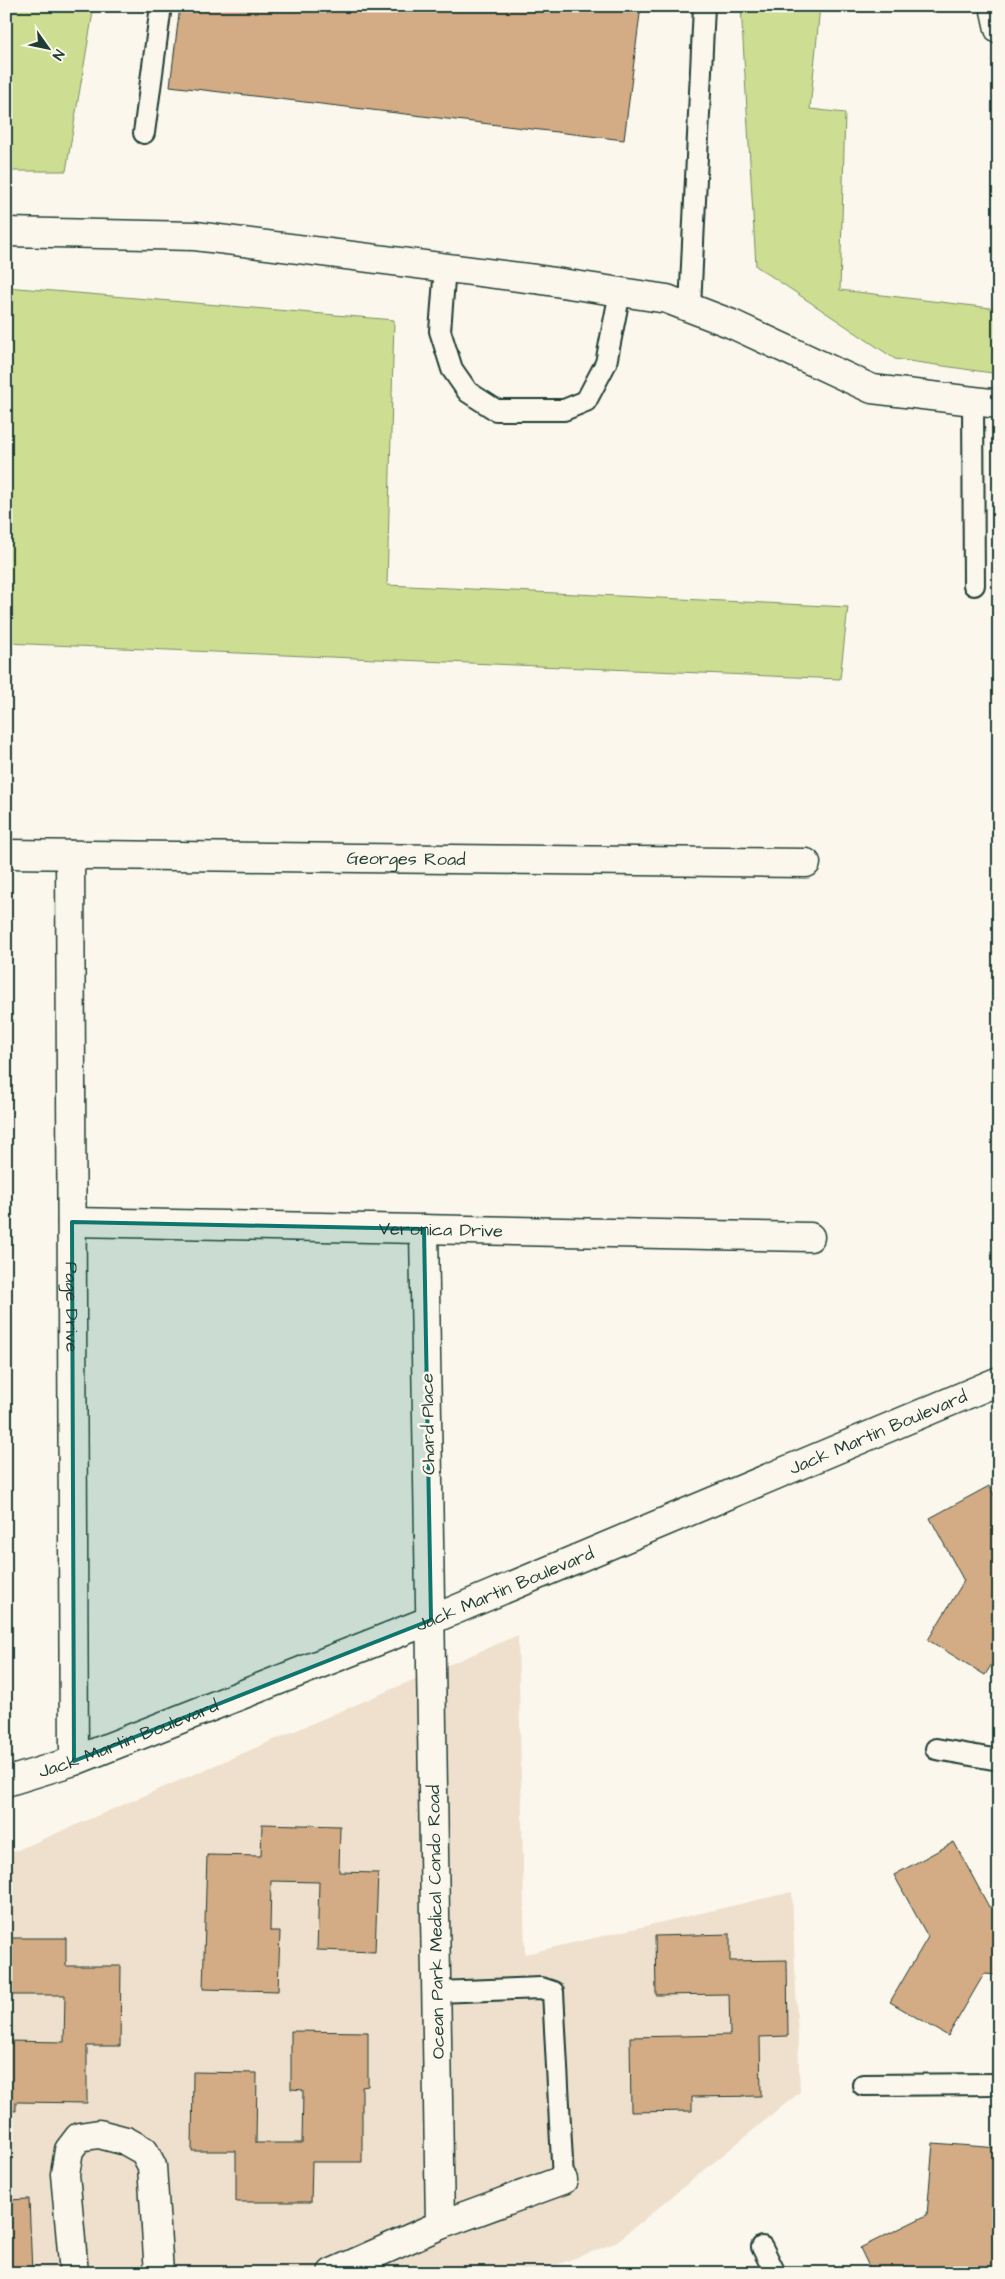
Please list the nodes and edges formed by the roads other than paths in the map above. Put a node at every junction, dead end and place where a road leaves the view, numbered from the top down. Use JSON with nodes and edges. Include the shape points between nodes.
{"nodes":[{"id":1,"x":161,"y":6,"type":"edge"},
{"id":2,"x":704,"y":6,"type":"edge"},
{"id":3,"x":994,"y":6,"type":"edge"},
{"id":4,"x":999,"y":29,"type":"edge"},
{"id":5,"x":144,"y":133,"type":"dead end"},
{"id":6,"x":6,"y":232,"type":"edge"},
{"id":7,"x":446,"y":267,"type":"junction"},
{"id":8,"x":620,"y":292,"type":"junction"},
{"id":9,"x":690,"y":308,"type":"junction"},
{"id":10,"x":986,"y":403,"type":"edge"},
{"id":11,"x":974,"y":584,"type":"dead end"},
{"id":12,"x":6,"y":854,"type":"edge"},
{"id":13,"x":70,"y":854,"type":"junction"},
{"id":14,"x":806,"y":863,"type":"dead end"},
{"id":15,"x":72,"y":1222,"type":"junction"},
{"id":16,"x":424,"y":1229,"type":"junction"},
{"id":17,"x":810,"y":1237,"type":"dead end"},
{"id":18,"x":999,"y":1382,"type":"edge"},
{"id":19,"x":431,"y":1620,"type":"junction"},
{"id":20,"x":936,"y":1749,"type":"dead end"},
{"id":21,"x":999,"y":1760,"type":"edge"},
{"id":22,"x":74,"y":1761,"type":"junction"},
{"id":23,"x":6,"y":1782,"type":"edge"},
{"id":24,"x":437,"y":1992,"type":"junction"},
{"id":25,"x":999,"y":2084,"type":"edge"},
{"id":26,"x":863,"y":2085,"type":"dead end"},
{"id":27,"x":563,"y":2180,"type":"joint"},
{"id":28,"x":440,"y":2225,"type":"junction"},
{"id":29,"x":762,"y":2247,"type":"dead end"},
{"id":30,"x":74,"y":2273,"type":"edge"},
{"id":31,"x":159,"y":2273,"type":"edge"},
{"id":32,"x":332,"y":2273,"type":"edge"},
{"id":33,"x":776,"y":2273,"type":"edge"}],
"edges":[{"from":1,"to":5,"type":"lane"},
{"from":2,"to":9,"type":"lane"},
{"from":3,"to":4,"type":"street"},
{"from":6,"to":7,"type":"street","via":[[194,236]]},
{"from":7,"to":8,"type":"street"},
{"from":7,"to":8,"type":"lane","via":[[440,331],[452,369],[468,392],[496,410],[564,410],[586,401],[606,362]]},
{"from":8,"to":9,"type":"street","via":[[667,300]]},
{"from":9,"to":10,"type":"street","via":[[732,324],[872,390]]},
{"from":10,"to":11,"type":"lane"},
{"from":12,"to":13,"type":"street","name":"Georges Road"},
{"from":13,"to":14,"type":"street","name":"Georges Road"},
{"from":13,"to":15,"type":"street","name":"Page Drive"},
{"from":15,"to":16,"type":"street","name":"Veronica Drive"},
{"from":15,"to":22,"type":"street","name":"Page Drive"},
{"from":16,"to":17,"type":"street","name":"Veronica Drive"},
{"from":16,"to":19,"type":"street","name":"Chard Place"},
{"from":18,"to":19,"type":"street","name":"Jack Martin Boulevard"},
{"from":19,"to":22,"type":"street","name":"Jack Martin Boulevard"},
{"from":19,"to":24,"type":"street","name":"Ocean Park Medical Condo Road"},
{"from":20,"to":21,"type":"lane"},
{"from":22,"to":23,"type":"street","name":"Jack Martin Boulevard"},
{"from":24,"to":27,"type":"lane","via":[[541,1988],[554,1992]]},
{"from":24,"to":28,"type":"street","name":"Ocean Park Medical Condo Road"},
{"from":25,"to":26,"type":"lane"},
{"from":27,"to":28,"type":"street"},
{"from":28,"to":32,"type":"street"},
{"from":29,"to":33,"type":"lane"},
{"from":30,"to":31,"type":"street","via":[[66,2166],[69,2150],[79,2137],[98,2134],[126,2141],[144,2151],[152,2166]]}]}
